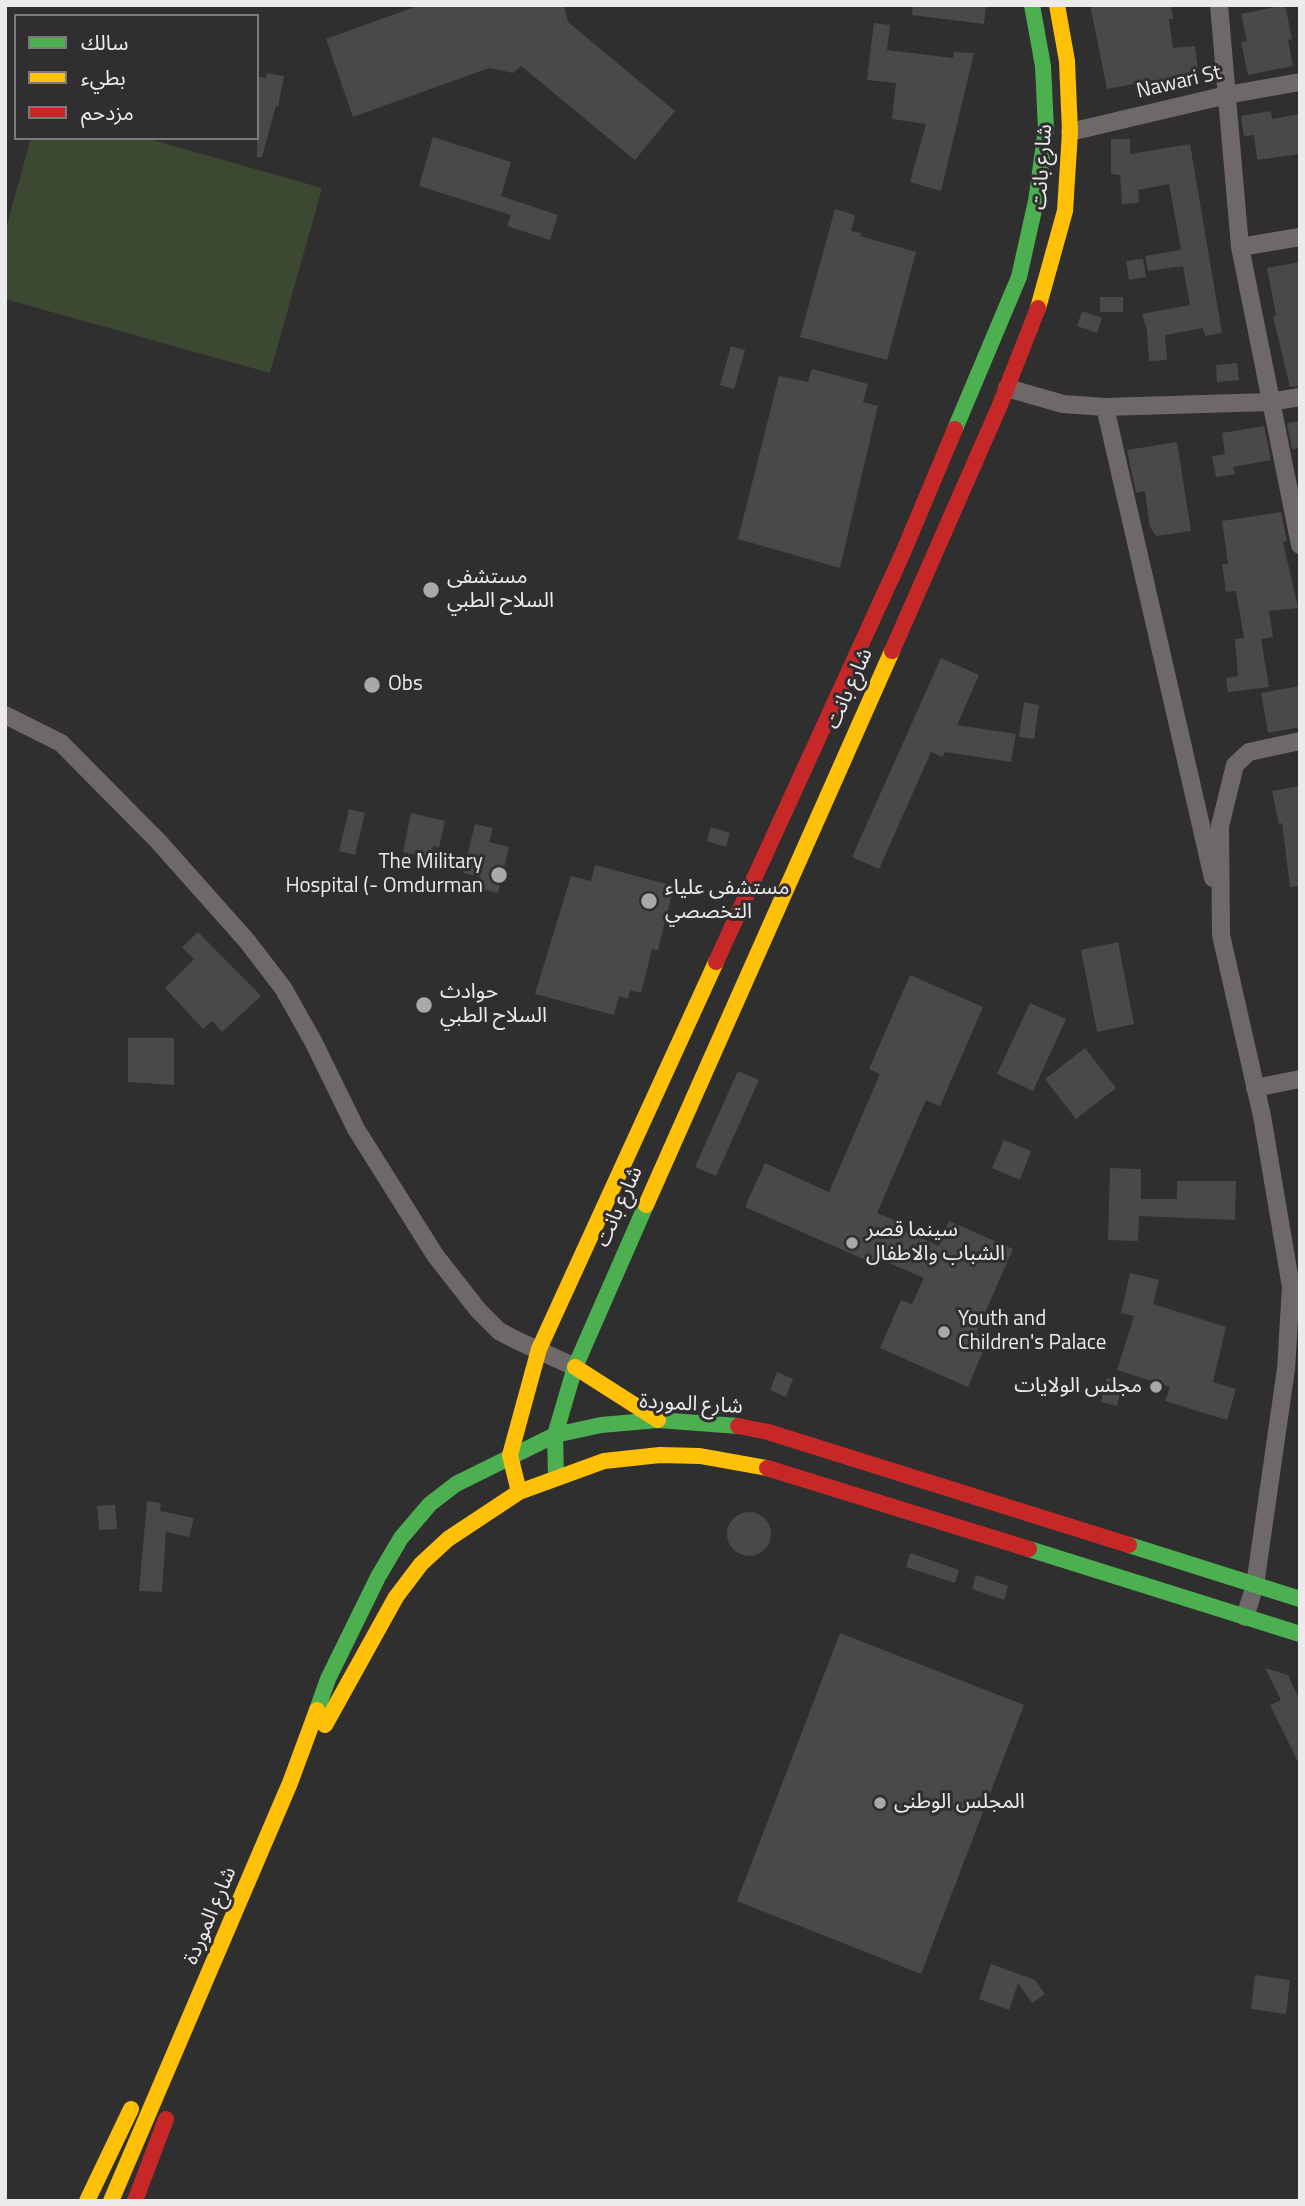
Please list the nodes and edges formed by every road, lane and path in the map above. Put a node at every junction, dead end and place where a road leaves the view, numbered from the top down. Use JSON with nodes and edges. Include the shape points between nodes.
{"nodes":[{"id":1,"x":1032,"y":5,"type":"edge"},
{"id":2,"x":1057,"y":5,"type":"edge"},
{"id":3,"x":1219,"y":5,"type":"edge"},
{"id":4,"x":1300,"y":82,"type":"edge"},
{"id":5,"x":1227,"y":95,"type":"junction"},
{"id":6,"x":1070,"y":132,"type":"junction"},
{"id":7,"x":1300,"y":237,"type":"edge"},
{"id":8,"x":1240,"y":247,"type":"junction"},
{"id":9,"x":1007,"y":388,"type":"junction"},
{"id":10,"x":1300,"y":397,"type":"edge"},
{"id":11,"x":1269,"y":402,"type":"junction"},
{"id":12,"x":1105,"y":407,"type":"junction"},
{"id":13,"x":1300,"y":545,"type":"edge"},
{"id":14,"x":5,"y":715,"type":"edge"},
{"id":15,"x":1300,"y":741,"type":"edge"},
{"id":16,"x":1218,"y":902,"type":"junction"},
{"id":17,"x":1300,"y":1079,"type":"edge"},
{"id":18,"x":1255,"y":1088,"type":"junction"},
{"id":19,"x":539,"y":1349,"type":"junction"},
{"id":20,"x":575,"y":1367,"type":"junction"},
{"id":21,"x":658,"y":1420,"type":"junction"},
{"id":22,"x":555,"y":1436,"type":"junction"},
{"id":23,"x":510,"y":1455,"type":"junction"},
{"id":24,"x":556,"y":1477,"type":"junction"},
{"id":25,"x":519,"y":1492,"type":"junction"},
{"id":26,"x":1255,"y":1585,"type":"junction"},
{"id":27,"x":1300,"y":1599,"type":"edge"},
{"id":28,"x":1245,"y":1617,"type":"junction"},
{"id":29,"x":1300,"y":1634,"type":"edge"},
{"id":30,"x":290,"y":1783,"type":"junction"},
{"id":31,"x":170,"y":2066,"type":"junction"},
{"id":32,"x":90,"y":2195,"type":"edge"},
{"id":33,"x":111,"y":2199,"type":"edge"},
{"id":34,"x":135,"y":2201,"type":"edge"}],
"edges":[{"from":1,"to":19,"type":"main road","name":"شارع بانت","via":[[1043,66],[1046,129],[1019,277],[891,580]]},
{"from":2,"to":6,"type":"main road","name":"شارع بانت","via":[[1067,61]]},
{"from":3,"to":5,"type":"street"},
{"from":4,"to":5,"type":"street","name":"Nawari St"},
{"from":5,"to":6,"type":"street","name":"Nawari St"},
{"from":5,"to":8,"type":"street"},
{"from":6,"to":9,"type":"main road","name":"شارع بانت","via":[[1065,211],[1040,303]]},
{"from":7,"to":8,"type":"street"},
{"from":8,"to":11,"type":"street"},
{"from":9,"to":12,"type":"street","via":[[1063,404]]},
{"from":9,"to":20,"type":"main road","name":"شارع بانت"},
{"from":10,"to":11,"type":"street"},
{"from":11,"to":12,"type":"street"},
{"from":11,"to":13,"type":"street"},
{"from":12,"to":16,"type":"street"},
{"from":14,"to":19,"type":"street","via":[[61,743],[158,841],[247,941],[283,988],[356,1129],[435,1255],[499,1331]]},
{"from":15,"to":16,"type":"street","via":[[1249,752],[1235,765],[1220,826]]},
{"from":16,"to":18,"type":"street"},
{"from":17,"to":18,"type":"street"},
{"from":18,"to":26,"type":"street","via":[[1291,1287],[1286,1369]]},
{"from":19,"to":20,"type":"street"},
{"from":19,"to":23,"type":"main road","name":"شارع بانت"},
{"from":20,"to":21,"type":"main road"},
{"from":20,"to":22,"type":"main road","name":"شارع بانت"},
{"from":21,"to":22,"type":"main road","name":"شارع الموردة","via":[[601,1425]]},
{"from":21,"to":26,"type":"main road","name":"شارع الموردة","via":[[768,1432]]},
{"from":22,"to":23,"type":"main road","name":"شارع الموردة"},
{"from":22,"to":24,"type":"main road","name":"شارع بانت"},
{"from":23,"to":25,"type":"main road","name":"شارع بانت"},
{"from":23,"to":30,"type":"main road","name":"شارع الموردة","via":[[456,1484],[430,1504],[401,1538],[328,1679]]},
{"from":24,"to":25,"type":"main road","name":"شارع الموردة"},
{"from":24,"to":28,"type":"main road","name":"شارع الموردة","via":[[604,1461],[660,1455],[758,1465]]},
{"from":25,"to":30,"type":"main road","name":"شارع الموردة","via":[[448,1539],[396,1597]]},
{"from":26,"to":27,"type":"main road","name":"شارع الموردة"},
{"from":26,"to":28,"type":"street"},
{"from":28,"to":29,"type":"main road","name":"شارع الموردة"},
{"from":30,"to":31,"type":"main road","name":"شارع الموردة"},
{"from":31,"to":32,"type":"main road","name":"شارع الموردة","via":[[132,2107]]},
{"from":31,"to":33,"type":"main road","name":"شارع الموردة"},
{"from":31,"to":34,"type":"main road","name":"شارع الموردة","via":[[166,2124]]}]}
